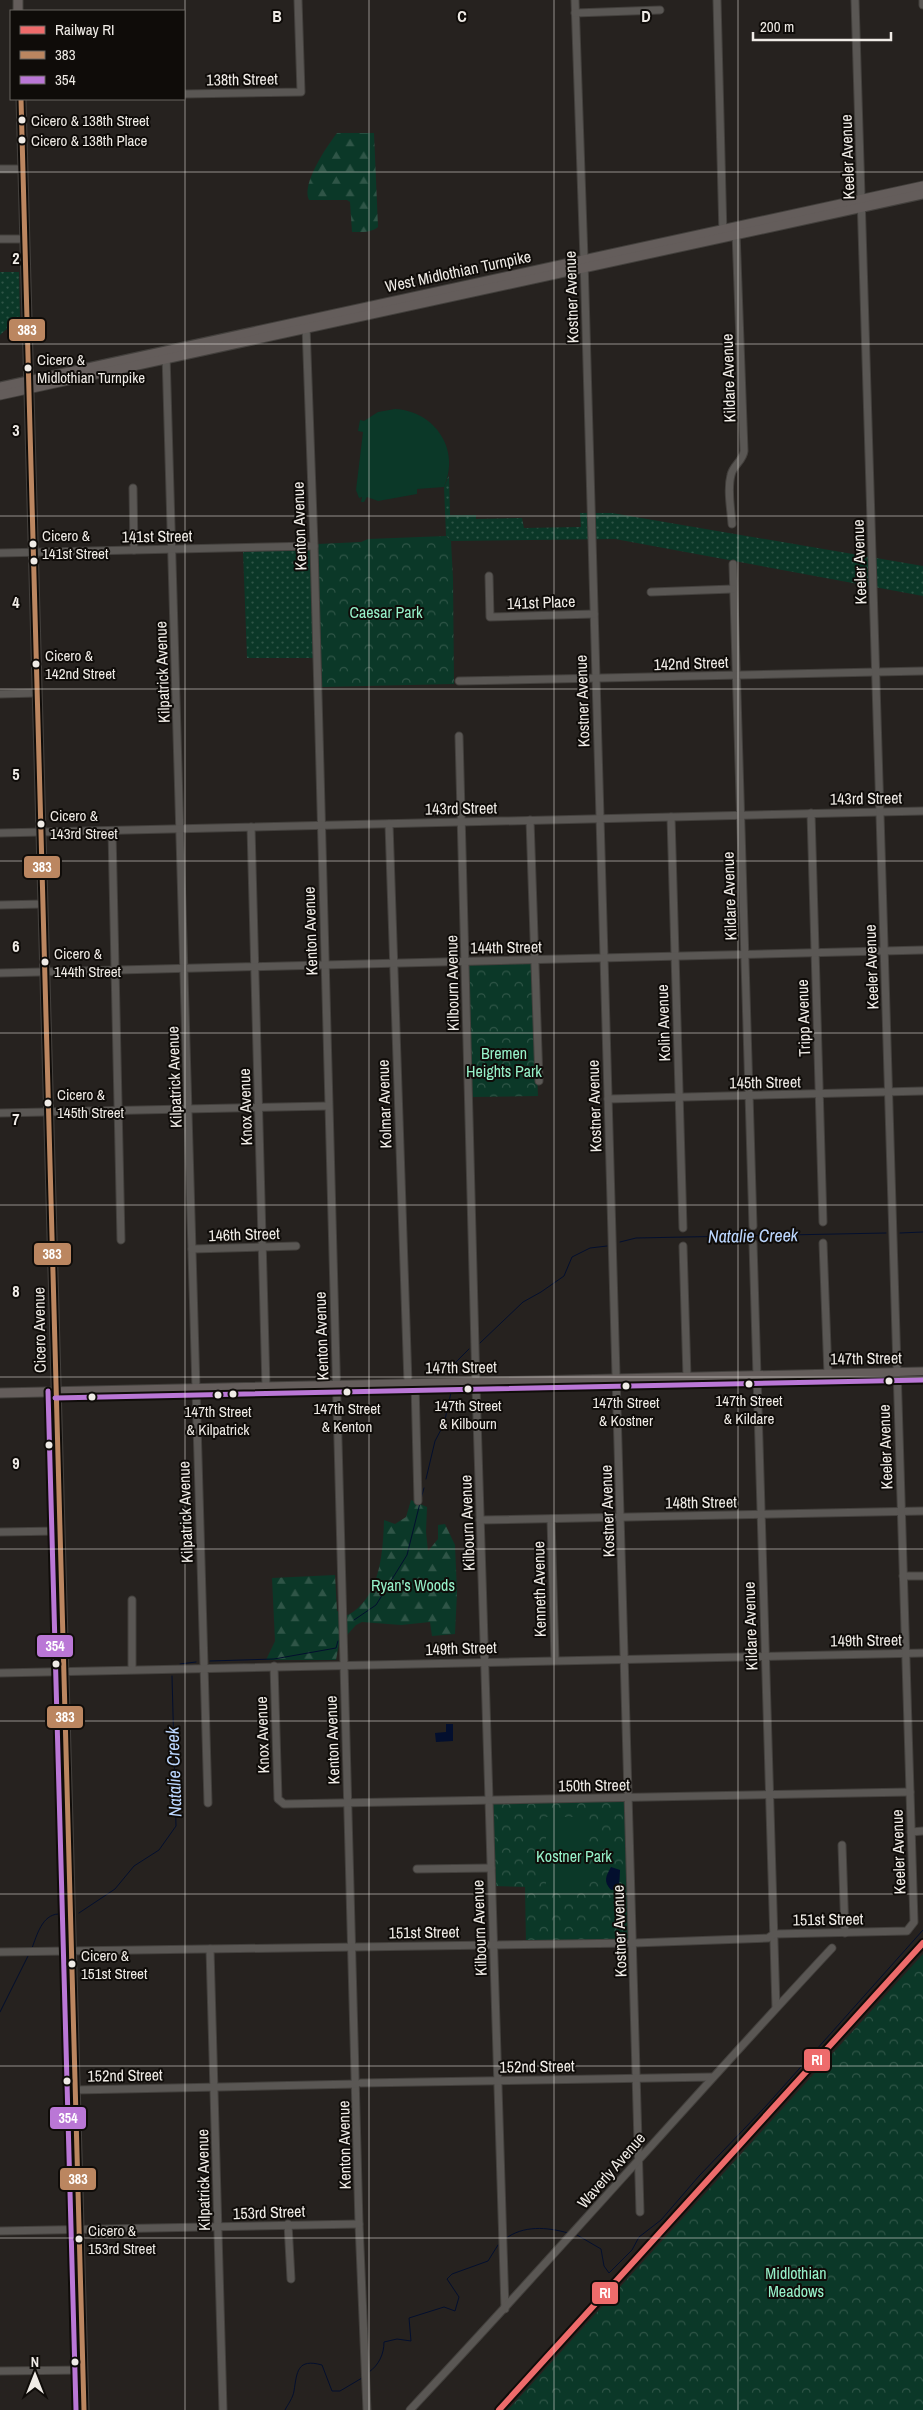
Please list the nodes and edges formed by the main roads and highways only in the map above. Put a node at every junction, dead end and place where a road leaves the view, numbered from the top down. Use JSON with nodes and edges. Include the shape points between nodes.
{"nodes":[{"id":1,"x":21,"y":100,"type":"edge"},
{"id":2,"x":923,"y":186,"type":"edge"},
{"id":3,"x":923,"y":194,"type":"edge"},
{"id":4,"x":862,"y":203,"type":"junction"},
{"id":5,"x":29,"y":385,"type":"junction"},
{"id":6,"x":0,"y":387,"type":"edge"},
{"id":7,"x":0,"y":395,"type":"edge"},
{"id":8,"x":923,"y":1372,"type":"edge"},
{"id":9,"x":55,"y":1391,"type":"junction"},
{"id":10,"x":0,"y":1393,"type":"edge"},
{"id":11,"x":84,"y":2410,"type":"edge"}],
"edges":[{"from":1,"to":5,"type":"main road","name":"Cicero Avenue"},
{"from":2,"to":4,"type":"main road","name":"West Midlothian Turnpike"},
{"from":3,"to":4,"type":"main road","name":"West Midlothian Turnpike"},
{"from":4,"to":5,"type":"main road","name":"West Midlothian Turnpike"},
{"from":5,"to":6,"type":"main road","name":"West Midlothian Turnpike"},
{"from":5,"to":7,"type":"main road","name":"West Midlothian Turnpike"},
{"from":5,"to":9,"type":"main road","name":"Cicero Avenue"},
{"from":8,"to":9,"type":"main road","name":"147th Street"},
{"from":9,"to":10,"type":"main road","name":"147th Street"},
{"from":9,"to":11,"type":"main road","name":"Cicero Avenue"}]}
